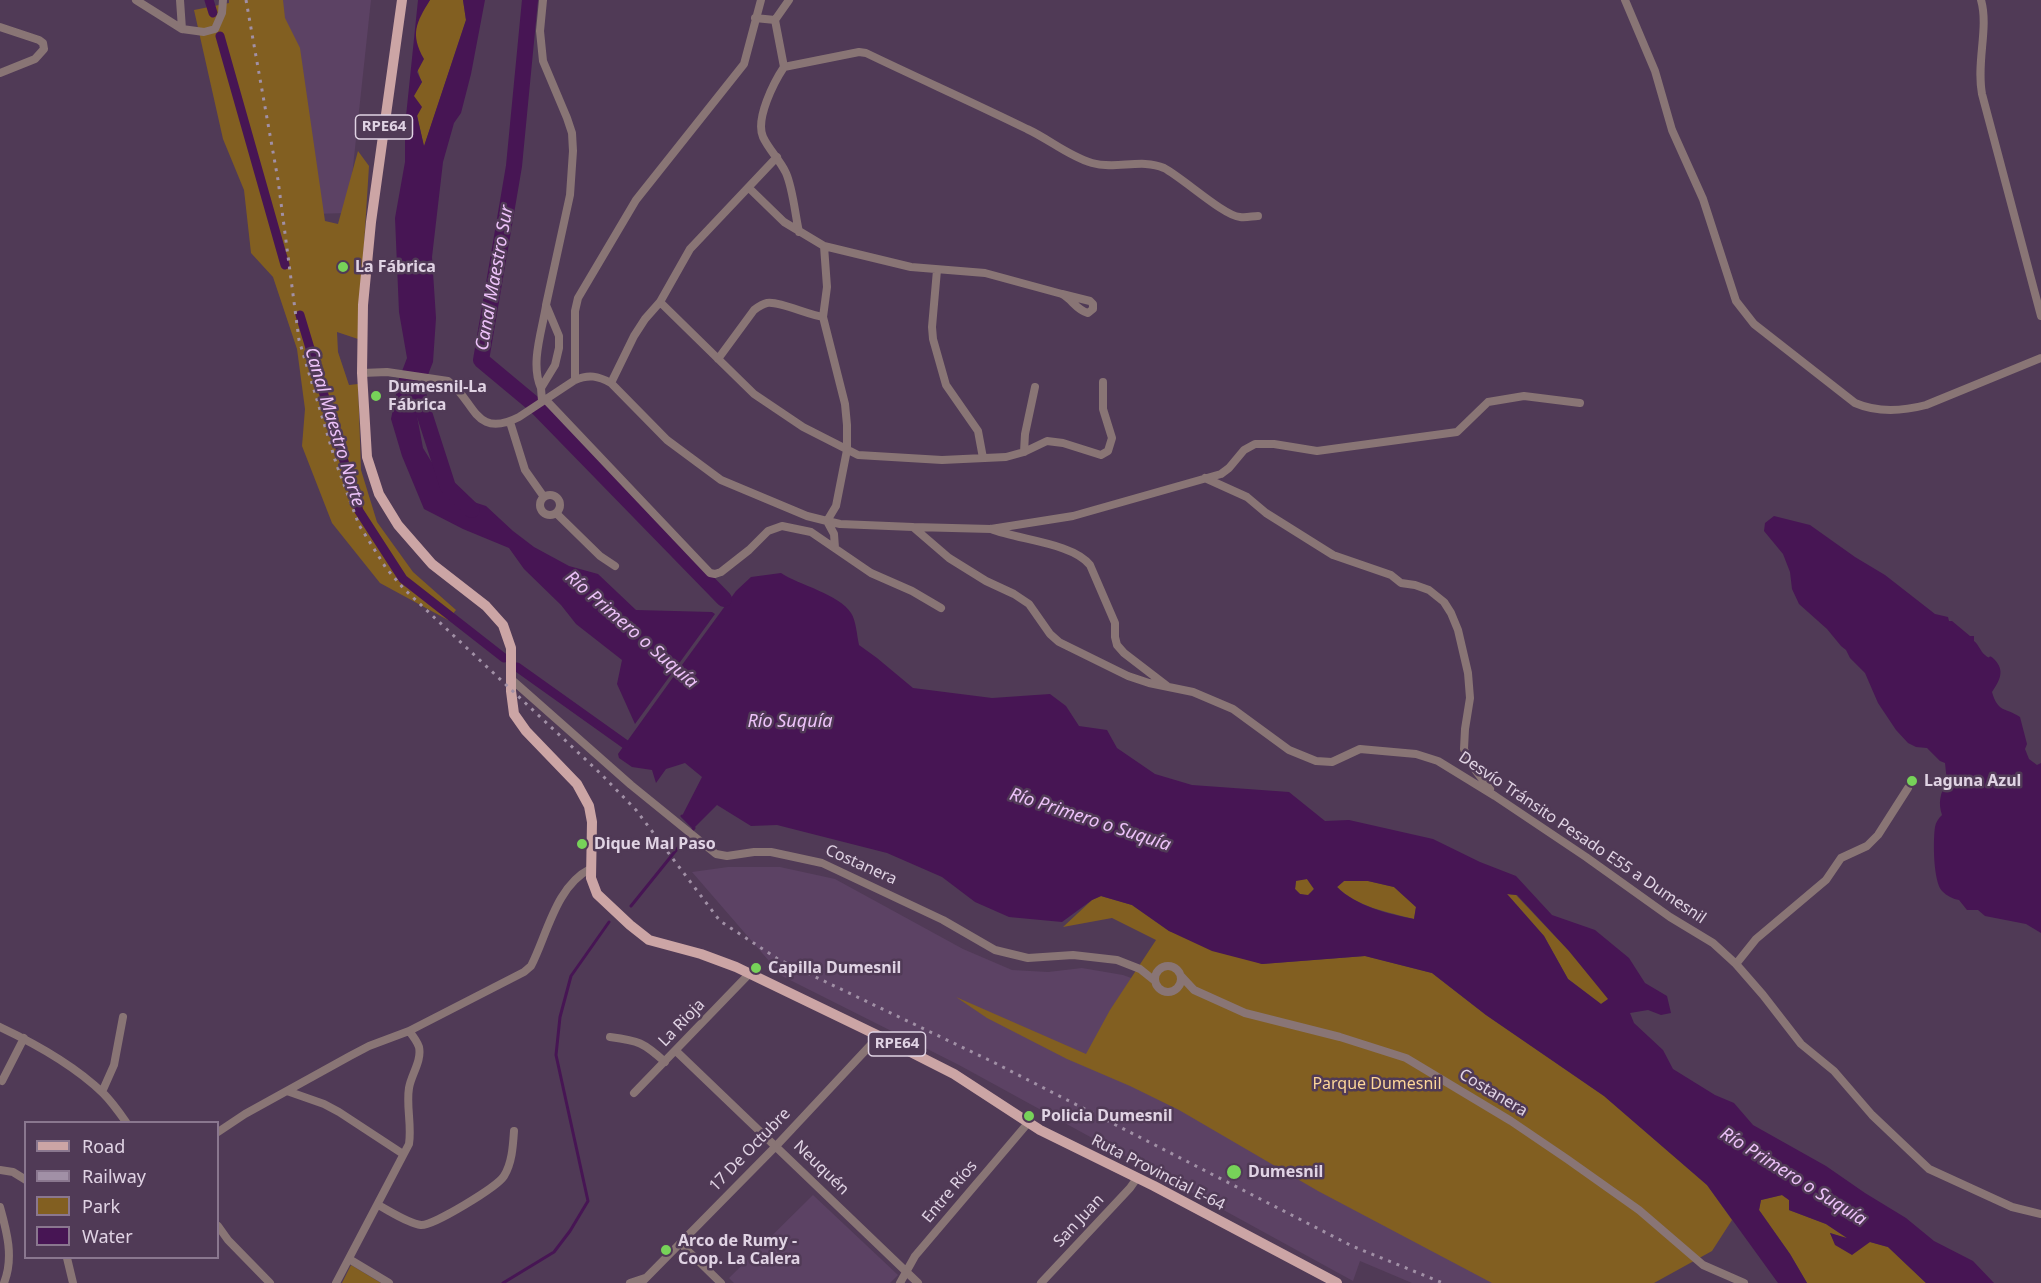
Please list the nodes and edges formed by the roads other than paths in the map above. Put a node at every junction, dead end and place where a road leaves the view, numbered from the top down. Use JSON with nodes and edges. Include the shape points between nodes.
{"nodes":[{"id":1,"x":136,"y":0,"type":"edge"},
{"id":2,"x":180,"y":0,"type":"edge"},
{"id":3,"x":223,"y":0,"type":"edge"},
{"id":4,"x":402,"y":0,"type":"edge"},
{"id":5,"x":543,"y":0,"type":"edge"},
{"id":6,"x":789,"y":0,"type":"edge"},
{"id":7,"x":1625,"y":0,"type":"edge"},
{"id":8,"x":1981,"y":0,"type":"edge"},
{"id":9,"x":761,"y":2,"type":"edge"},
{"id":10,"x":755,"y":18,"type":"junction"},
{"id":11,"x":775,"y":20,"type":"junction"},
{"id":12,"x":0,"y":27,"type":"edge"},
{"id":13,"x":182,"y":29,"type":"junction"},
{"id":14,"x":784,"y":67,"type":"junction"},
{"id":15,"x":0,"y":73,"type":"edge"},
{"id":16,"x":777,"y":157,"type":"junction"},
{"id":17,"x":749,"y":188,"type":"junction"},
{"id":18,"x":1258,"y":216,"type":"dead end"},
{"id":19,"x":799,"y":232,"type":"junction"},
{"id":20,"x":824,"y":246,"type":"junction"},
{"id":21,"x":937,"y":270,"type":"junction"},
{"id":22,"x":1062,"y":294,"type":"dead end"},
{"id":23,"x":660,"y":302,"type":"junction"},
{"id":24,"x":546,"y":305,"type":"junction"},
{"id":25,"x":2041,"y":316,"type":"edge"},
{"id":26,"x":823,"y":317,"type":"junction"},
{"id":27,"x":2041,"y":358,"type":"edge"},
{"id":28,"x":718,"y":360,"type":"junction"},
{"id":29,"x":362,"y":373,"type":"junction"},
{"id":30,"x":575,"y":380,"type":"junction"},
{"id":31,"x":1103,"y":382,"type":"dead end"},
{"id":32,"x":611,"y":383,"type":"junction"},
{"id":33,"x":1035,"y":387,"type":"dead end"},
{"id":34,"x":541,"y":388,"type":"junction"},
{"id":35,"x":544,"y":400,"type":"junction"},
{"id":36,"x":1580,"y":404,"type":"dead end"},
{"id":37,"x":510,"y":422,"type":"junction"},
{"id":38,"x":847,"y":450,"type":"junction"},
{"id":39,"x":1024,"y":452,"type":"junction"},
{"id":40,"x":983,"y":458,"type":"junction"},
{"id":41,"x":1205,"y":478,"type":"junction"},
{"id":42,"x":544,"y":497,"type":"junction"},
{"id":43,"x":556,"y":513,"type":"junction"},
{"id":44,"x":827,"y":521,"type":"junction"},
{"id":45,"x":913,"y":527,"type":"junction"},
{"id":46,"x":991,"y":529,"type":"junction"},
{"id":47,"x":835,"y":548,"type":"junction"},
{"id":48,"x":615,"y":566,"type":"dead end"},
{"id":49,"x":941,"y":608,"type":"dead end"},
{"id":50,"x":511,"y":679,"type":"junction"},
{"id":51,"x":1168,"y":686,"type":"junction"},
{"id":52,"x":1908,"y":788,"type":"dead end"},
{"id":53,"x":1496,"y":796,"type":"junction"},
{"id":54,"x":590,"y":869,"type":"junction"},
{"id":55,"x":1736,"y":964,"type":"junction"},
{"id":56,"x":1140,"y":969,"type":"junction"},
{"id":57,"x":1160,"y":969,"type":"junction"},
{"id":58,"x":750,"y":973,"type":"junction"},
{"id":59,"x":1181,"y":976,"type":"junction"},
{"id":60,"x":1155,"y":981,"type":"junction"},
{"id":61,"x":1176,"y":990,"type":"junction"},
{"id":62,"x":1194,"y":990,"type":"junction"},
{"id":63,"x":123,"y":1017,"type":"dead end"},
{"id":64,"x":0,"y":1027,"type":"edge"},
{"id":65,"x":409,"y":1031,"type":"junction"},
{"id":66,"x":610,"y":1036,"type":"dead end"},
{"id":67,"x":879,"y":1036,"type":"junction"},
{"id":68,"x":24,"y":1038,"type":"junction"},
{"id":69,"x":676,"y":1051,"type":"junction"},
{"id":70,"x":665,"y":1062,"type":"junction"},
{"id":71,"x":2,"y":1082,"type":"dead end"},
{"id":72,"x":287,"y":1091,"type":"junction"},
{"id":73,"x":102,"y":1092,"type":"junction"},
{"id":74,"x":634,"y":1093,"type":"dead end"},
{"id":75,"x":125,"y":1121,"type":"edge"},
{"id":76,"x":1028,"y":1123,"type":"junction"},
{"id":77,"x":219,"y":1131,"type":"edge"},
{"id":78,"x":514,"y":1131,"type":"dead end"},
{"id":79,"x":777,"y":1145,"type":"junction"},
{"id":80,"x":404,"y":1154,"type":"junction"},
{"id":81,"x":0,"y":1170,"type":"edge"},
{"id":82,"x":1137,"y":1178,"type":"junction"},
{"id":83,"x":24,"y":1179,"type":"edge"},
{"id":84,"x":378,"y":1205,"type":"junction"},
{"id":85,"x":0,"y":1207,"type":"edge"},
{"id":86,"x":2041,"y":1214,"type":"edge"},
{"id":87,"x":219,"y":1227,"type":"edge"},
{"id":88,"x":681,"y":1244,"type":"junction"},
{"id":89,"x":67,"y":1259,"type":"edge"},
{"id":90,"x":349,"y":1259,"type":"junction"},
{"id":91,"x":908,"y":1272,"type":"junction"},
{"id":92,"x":643,"y":1280,"type":"edge"},
{"id":93,"x":1043,"y":1282,"type":"edge"},
{"id":94,"x":4,"y":1283,"type":"edge"},
{"id":95,"x":73,"y":1283,"type":"edge"},
{"id":96,"x":270,"y":1283,"type":"edge"},
{"id":97,"x":336,"y":1283,"type":"edge"},
{"id":98,"x":389,"y":1283,"type":"edge"},
{"id":99,"x":630,"y":1283,"type":"edge"},
{"id":100,"x":721,"y":1283,"type":"edge"},
{"id":101,"x":900,"y":1283,"type":"edge"},
{"id":102,"x":918,"y":1283,"type":"edge"},
{"id":103,"x":1337,"y":1283,"type":"edge"},
{"id":104,"x":1744,"y":1283,"type":"edge"}],
"edges":[{"from":1,"to":13,"type":"street"},
{"from":2,"to":13,"type":"street"},
{"from":3,"to":13,"type":"street","via":[[215,29]]},
{"from":4,"to":29,"type":"main road","name":"Ruta Provincial E-64","number":"RPE64","via":[[368,254]]},
{"from":5,"to":24,"type":"street","via":[[540,48],[572,133],[573,151],[570,195]]},
{"from":6,"to":11,"type":"street"},
{"from":7,"to":27,"type":"street","via":[[1655,71],[1672,130],[1703,199],[1736,301],[1754,324],[1855,403],[1875,410],[1926,405]]},
{"from":8,"to":25,"type":"street","via":[[1982,94]]},
{"from":9,"to":10,"type":"street"},
{"from":10,"to":11,"type":"street"},
{"from":10,"to":30,"type":"street","via":[[747,56],[739,72],[636,200],[578,297]]},
{"from":11,"to":14,"type":"street"},
{"from":12,"to":15,"type":"street","via":[[39,40],[44,49],[35,59]]},
{"from":14,"to":16,"type":"street","via":[[768,98],[761,128]]},
{"from":14,"to":18,"type":"street","via":[[848,53],[866,53],[1031,130],[1091,163],[1112,167],[1154,165],[1196,188],[1227,213],[1239,218]]},
{"from":16,"to":17,"type":"street"},
{"from":16,"to":19,"type":"street","via":[[788,179]]},
{"from":17,"to":19,"type":"street"},
{"from":17,"to":23,"type":"street","via":[[690,249]]},
{"from":19,"to":20,"type":"street"},
{"from":20,"to":21,"type":"street"},
{"from":20,"to":26,"type":"street","via":[[827,287]]},
{"from":21,"to":22,"type":"street","via":[[985,273]]},
{"from":21,"to":40,"type":"street","via":[[933,339],[946,385],[978,431]]},
{"from":23,"to":28,"type":"street"},
{"from":23,"to":32,"type":"street","via":[[639,327]]},
{"from":24,"to":34,"type":"street","via":[[537,362]]},
{"from":24,"to":34,"type":"street","via":[[559,336],[559,348],[555,365]]},
{"from":26,"to":28,"type":"street","via":[[774,304],[760,305]]},
{"from":26,"to":38,"type":"street","via":[[845,404]]},
{"from":28,"to":38,"type":"street","via":[[754,394]]},
{"from":29,"to":37,"type":"street","via":[[387,372],[444,380],[456,388],[479,418],[491,423]]},
{"from":29,"to":50,"type":"main road","name":"Ruta Provincial E-64","number":"RPE64","via":[[367,457],[379,494],[424,556],[498,618],[509,640]]},
{"from":30,"to":32,"type":"street","via":[[592,376]]},
{"from":30,"to":35,"type":"street"},
{"from":31,"to":39,"type":"street","via":[[1103,409],[1112,438],[1108,451],[1101,454],[1047,441]]},
{"from":32,"to":44,"type":"street","via":[[667,440],[716,476],[799,513]]},
{"from":33,"to":39,"type":"street"},
{"from":34,"to":35,"type":"street"},
{"from":35,"to":37,"type":"street"},
{"from":35,"to":47,"type":"street","via":[[710,573],[721,572],[768,531],[782,526],[811,532]]},
{"from":36,"to":41,"type":"street","via":[[1524,396],[1488,402],[1457,432],[1317,451],[1255,444],[1221,474]]},
{"from":37,"to":42,"type":"street","via":[[525,470]]},
{"from":38,"to":40,"type":"street","via":[[858,455],[906,459]]},
{"from":38,"to":44,"type":"street","via":[[836,506]]},
{"from":39,"to":40,"type":"street"},
{"from":41,"to":46,"type":"street","via":[[1073,516]]},
{"from":41,"to":53,"type":"street","via":[[1247,497],[1333,555],[1391,575],[1401,583],[1429,590],[1444,602],[1458,630],[1468,673],[1470,698],[1464,749],[1469,762]]},
{"from":42,"to":43,"type":"street","via":[[556,497],[560,503]]},
{"from":42,"to":43,"type":"street","via":[[540,502],[542,511],[548,515]]},
{"from":43,"to":48,"type":"street"},
{"from":44,"to":45,"type":"street"},
{"from":44,"to":47,"type":"street","via":[[834,534]]},
{"from":45,"to":46,"type":"street"},
{"from":45,"to":51,"type":"street","name":"Desvío Tránsito Pesado E55 a Dumesnil","via":[[949,558],[1029,604],[1059,642],[1128,676]]},
{"from":46,"to":51,"type":"street","via":[[1073,551],[1084,558],[1115,624],[1118,645]]},
{"from":47,"to":49,"type":"street","via":[[871,573]]},
{"from":50,"to":54,"type":"main road","name":"Ruta Provincial E-64","number":"RPE64","via":[[517,720],[572,777],[587,799],[592,822]]},
{"from":50,"to":56,"type":"street","name":"Costanera","via":[[631,785],[707,849],[721,856],[762,851],[822,863],[943,920],[987,946],[1017,957],[1091,956]]},
{"from":51,"to":53,"type":"street","name":"Desvío Tránsito Pesado E55 a Dumesnil","via":[[1233,709],[1304,757],[1324,763],[1360,749],[1416,754],[1438,761]]},
{"from":52,"to":55,"type":"street","via":[[1878,835],[1867,846],[1841,858],[1826,880],[1756,939]]},
{"from":53,"to":55,"type":"street","name":"Desvío Tránsito Pesado E55 a Dumesnil","via":[[1713,943]]},
{"from":54,"to":58,"type":"main road","name":"Ruta Provincial E-64","number":"RPE64","via":[[592,886],[600,897],[642,936]]},
{"from":54,"to":65,"type":"street","via":[[571,884],[551,916],[531,966]]},
{"from":55,"to":86,"type":"street","name":"Desvío Tránsito Pesado E55 a Dumesnil","via":[[1802,1044],[1834,1071],[1918,1161],[2012,1208]]},
{"from":56,"to":57,"type":"street","name":"Costanera"},
{"from":56,"to":60,"type":"street","name":"Costanera"},
{"from":57,"to":59,"type":"street","name":"Costanera","via":[[1171,966]]},
{"from":57,"to":60,"type":"street"},
{"from":58,"to":67,"type":"main road","name":"Ruta Provincial E-64","number":"RPE64"},
{"from":58,"to":69,"type":"street","name":"La Rioja"},
{"from":59,"to":61,"type":"street"},
{"from":59,"to":62,"type":"street","name":"Costanera"},
{"from":60,"to":61,"type":"street","name":"Costanera","via":[[1165,992]]},
{"from":61,"to":62,"type":"street","name":"Costanera"},
{"from":62,"to":104,"type":"street","name":"Costanera","via":[[1245,1013],[1406,1058],[1559,1154],[1639,1210],[1703,1265]]},
{"from":63,"to":73,"type":"street","via":[[114,1065]]},
{"from":64,"to":68,"type":"street"},
{"from":65,"to":72,"type":"street","via":[[369,1046]]},
{"from":65,"to":80,"type":"street","via":[[419,1051],[408,1090],[411,1133]]},
{"from":66,"to":70,"type":"street","via":[[637,1040]]},
{"from":67,"to":76,"type":"main road","name":"Ruta Provincial E-64","number":"RPE64","via":[[954,1074]]},
{"from":67,"to":79,"type":"street","name":"17 De Octubre"},
{"from":68,"to":71,"type":"street"},
{"from":68,"to":73,"type":"street"},
{"from":69,"to":70,"type":"street","name":"La Rioja"},
{"from":69,"to":79,"type":"street","name":"Neuquén"},
{"from":70,"to":74,"type":"street","name":"La Rioja"},
{"from":72,"to":77,"type":"street"},
{"from":72,"to":80,"type":"street","via":[[339,1112]]},
{"from":73,"to":75,"type":"street"},
{"from":76,"to":82,"type":"main road","name":"Ruta Provincial E-64","number":"RPE64"},
{"from":76,"to":91,"type":"street","name":"Entre Ríos","via":[[915,1256]]},
{"from":78,"to":84,"type":"street","via":[[508,1168],[499,1183],[432,1223],[418,1224]]},
{"from":79,"to":88,"type":"street","name":"17 De Octubre"},
{"from":79,"to":91,"type":"street","name":"Neuquén"},
{"from":80,"to":84,"type":"street"},
{"from":81,"to":83,"type":"street"},
{"from":82,"to":93,"type":"street","name":"San Juan"},
{"from":82,"to":103,"type":"main road","name":"Ruta Provincial E-64","number":"RPE64"},
{"from":84,"to":90,"type":"street"},
{"from":85,"to":94,"type":"street","via":[[9,1246]]},
{"from":87,"to":96,"type":"street"},
{"from":88,"to":92,"type":"street","name":"17 De Octubre"},
{"from":88,"to":100,"type":"street"},
{"from":89,"to":95,"type":"street"},
{"from":90,"to":97,"type":"street"},
{"from":90,"to":98,"type":"street"},
{"from":91,"to":101,"type":"street","name":"Entre Ríos"},
{"from":91,"to":102,"type":"street","name":"Neuquén"},
{"from":92,"to":99,"type":"street"}]}
